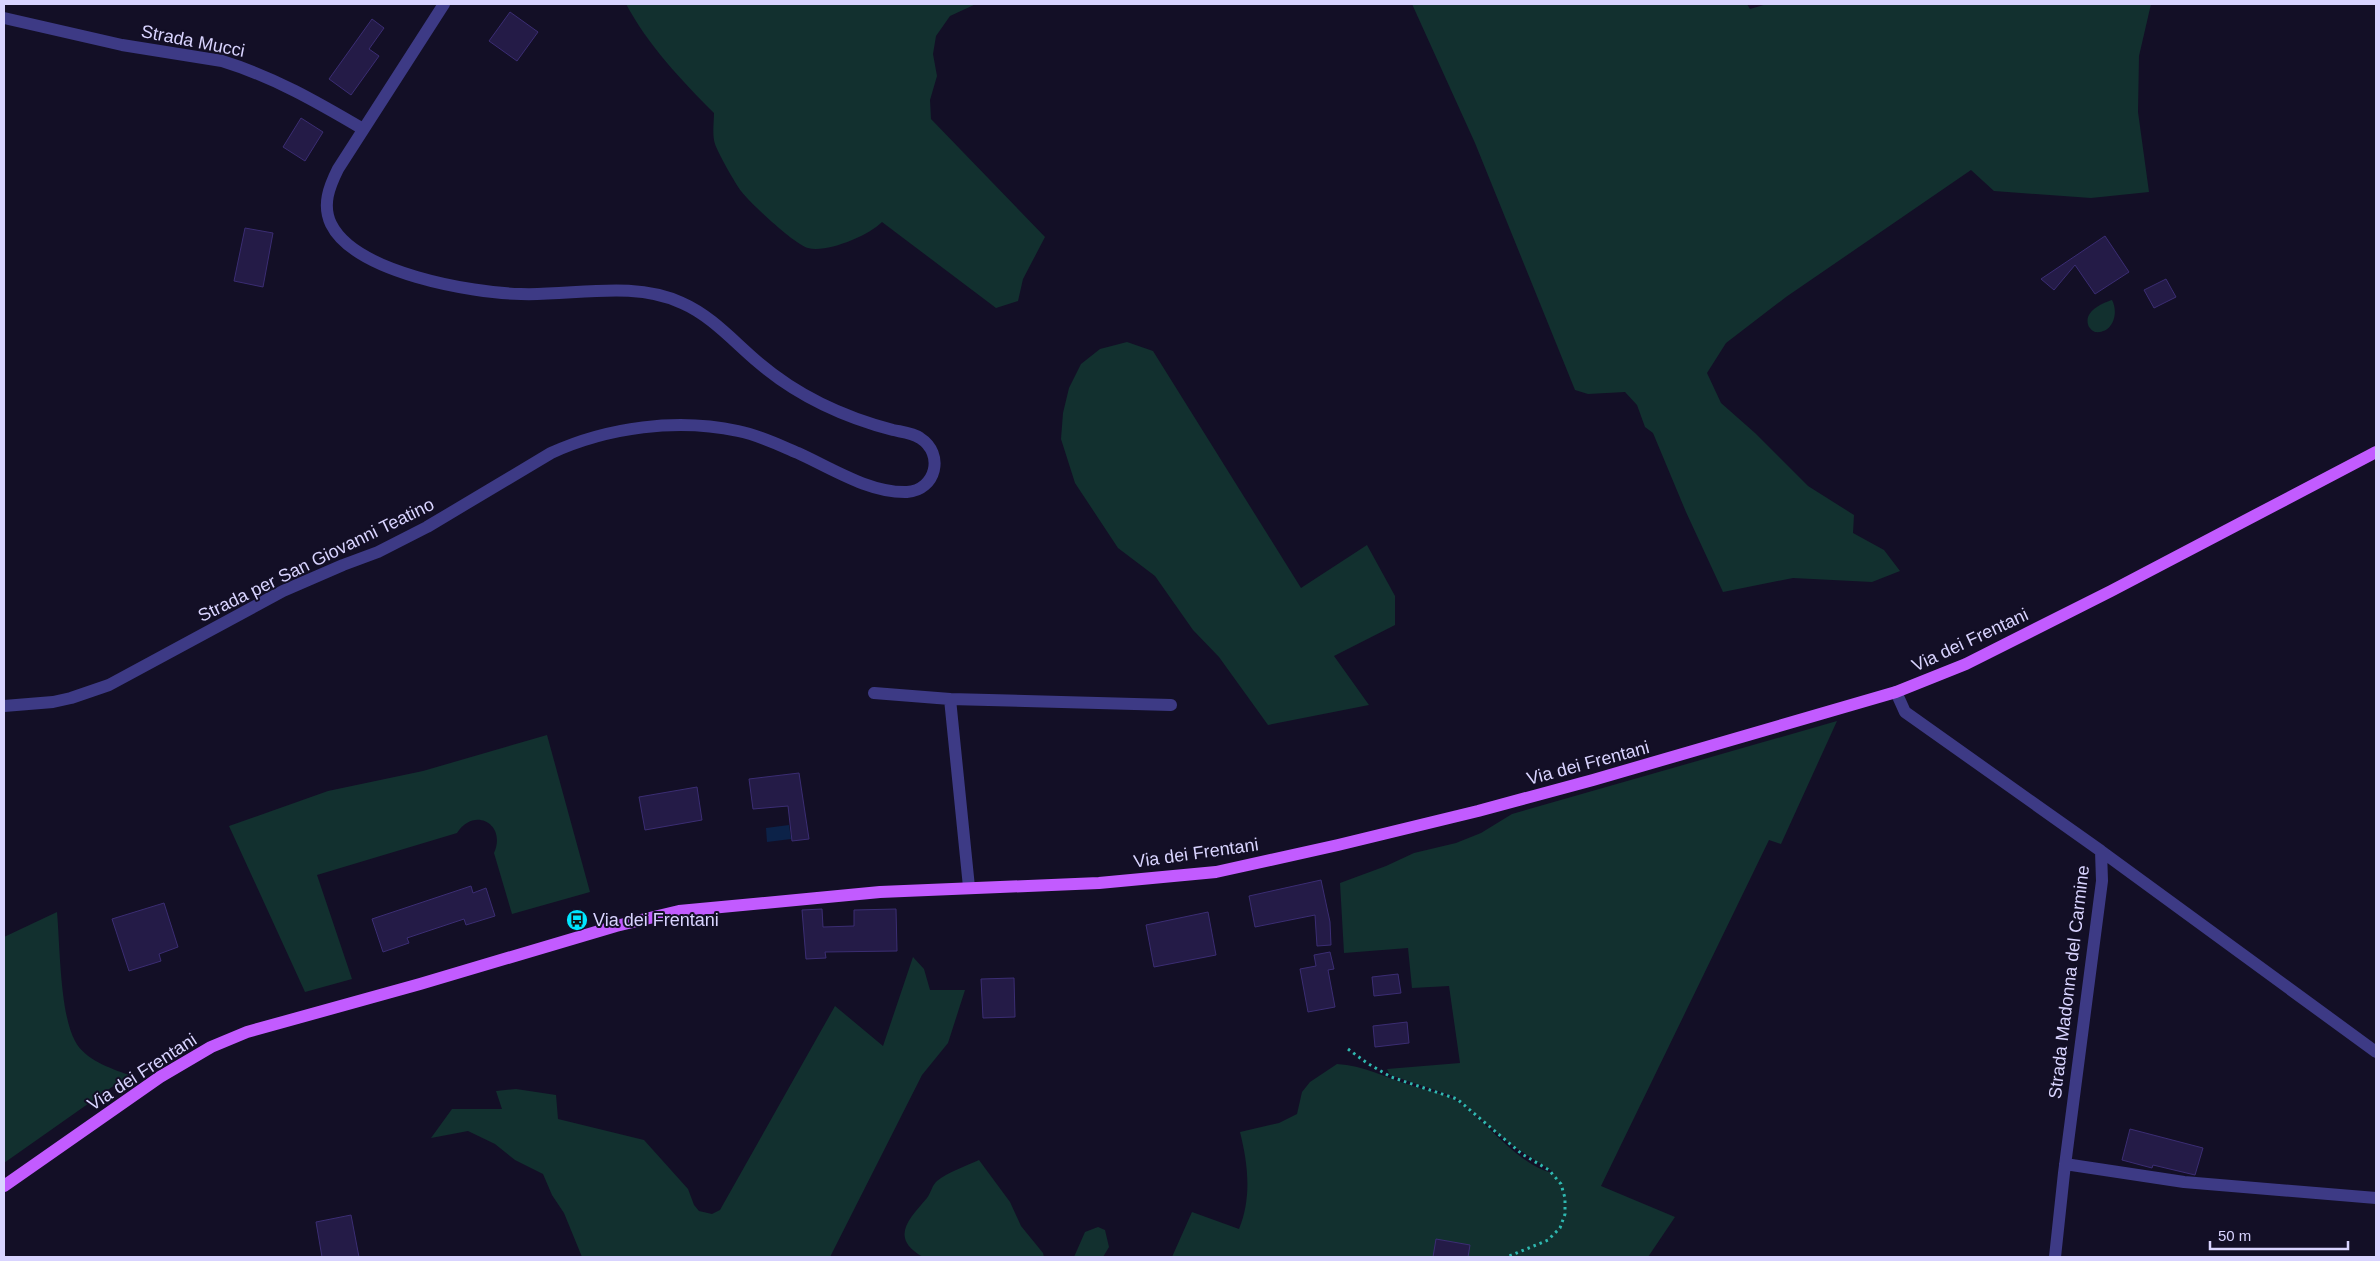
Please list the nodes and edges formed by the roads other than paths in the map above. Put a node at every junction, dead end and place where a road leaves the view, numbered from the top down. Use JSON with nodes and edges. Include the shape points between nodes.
{"nodes":[{"id":1,"x":444,"y":4,"type":"edge"},
{"id":2,"x":4,"y":18,"type":"edge"},
{"id":3,"x":363,"y":129,"type":"junction"},
{"id":4,"x":2376,"y":452,"type":"edge"},
{"id":5,"x":1896,"y":692,"type":"junction"},
{"id":6,"x":874,"y":693,"type":"dead end"},
{"id":7,"x":950,"y":699,"type":"junction"},
{"id":8,"x":1171,"y":705,"type":"dead end"},
{"id":9,"x":4,"y":706,"type":"edge"},
{"id":10,"x":2101,"y":851,"type":"junction"},
{"id":11,"x":969,"y":887,"type":"junction"},
{"id":12,"x":2376,"y":1052,"type":"edge"},
{"id":13,"x":2065,"y":1164,"type":"junction"},
{"id":14,"x":4,"y":1186,"type":"edge"},
{"id":15,"x":2376,"y":1198,"type":"edge"},
{"id":16,"x":2055,"y":1257,"type":"edge"}],
"edges":[{"from":1,"to":3,"type":"street","name":"Strada per San Giovanni Teatino"},
{"from":2,"to":3,"type":"street","name":"Strada Mucci","via":[[49,30],[246,68],[307,96]]},
{"from":3,"to":9,"type":"street","name":"Strada per San Giovanni Teatino","via":[[338,169],[328,189],[327,200],[331,224],[359,252],[406,274],[474,290],[522,294],[630,291],[680,302],[696,310],[761,365],[806,396],[858,421],[919,437],[933,451],[936,463],[932,477],[916,490],[889,491],[767,440],[724,428],[656,427],[612,432],[551,452],[427,527],[378,552],[283,591],[109,685],[53,702]]},
{"from":4,"to":5,"type":"main road","name":"Via dei Frentani","via":[[1966,664]]},
{"from":5,"to":10,"type":"street","name":"Strada Madonna del Carmine","via":[[1905,712]]},
{"from":5,"to":11,"type":"main road","name":"Via dei Frentani","via":[[1555,790],[1259,863],[1157,879]]},
{"from":6,"to":7,"type":"street"},
{"from":7,"to":8,"type":"street"},
{"from":7,"to":11,"type":"street"},
{"from":10,"to":12,"type":"street"},
{"from":10,"to":13,"type":"street","name":"Strada Madonna del Carmine","via":[[2102,881]]},
{"from":11,"to":14,"type":"main road","name":"Via dei Frentani","via":[[679,911],[616,926],[247,1032],[211,1047],[160,1077]]},
{"from":13,"to":15,"type":"street","via":[[2184,1182]]},
{"from":13,"to":16,"type":"street","name":"Strada Madonna del Carmine"}]}
